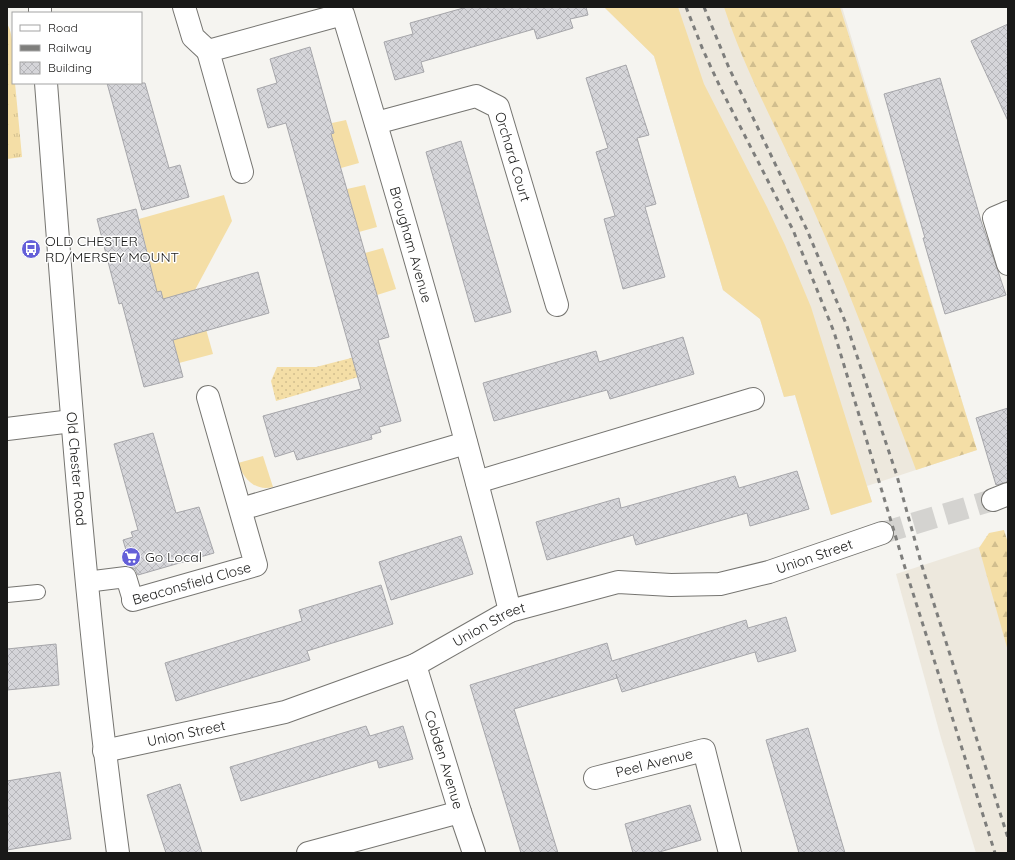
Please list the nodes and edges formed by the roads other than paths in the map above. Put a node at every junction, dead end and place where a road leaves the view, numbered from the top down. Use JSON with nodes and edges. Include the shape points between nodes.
{"nodes":[{"id":1,"x":184,"y":7,"type":"edge"},
{"id":2,"x":208,"y":51,"type":"junction"},
{"id":3,"x":46,"y":84,"type":"edge"},
{"id":4,"x":376,"y":123,"type":"junction"},
{"id":5,"x":242,"y":172,"type":"dead end"},
{"id":6,"x":1008,"y":212,"type":"edge"},
{"id":7,"x":1008,"y":264,"type":"edge"},
{"id":8,"x":557,"y":305,"type":"dead end"},
{"id":9,"x":208,"y":397,"type":"dead end"},
{"id":10,"x":753,"y":399,"type":"dead end"},
{"id":11,"x":72,"y":422,"type":"junction"},
{"id":12,"x":7,"y":429,"type":"edge"},
{"id":13,"x":466,"y":443,"type":"junction"},
{"id":14,"x":477,"y":482,"type":"junction"},
{"id":15,"x":240,"y":509,"type":"junction"},
{"id":16,"x":882,"y":534,"type":"tunnel mouth"},
{"id":17,"x":86,"y":582,"type":"junction"},
{"id":18,"x":38,"y":592,"type":"dead end"},
{"id":19,"x":7,"y":595,"type":"edge"},
{"id":20,"x":133,"y":600,"type":"joint"},
{"id":21,"x":510,"y":611,"type":"junction"},
{"id":22,"x":415,"y":665,"type":"junction"},
{"id":23,"x":104,"y":751,"type":"junction"},
{"id":24,"x":595,"y":778,"type":"dead end"},
{"id":25,"x":460,"y":812,"type":"junction"},
{"id":26,"x":118,"y":853,"type":"edge"},
{"id":27,"x":308,"y":853,"type":"edge"},
{"id":28,"x":474,"y":853,"type":"edge"},
{"id":29,"x":730,"y":853,"type":"edge"}],
"edges":[{"from":1,"to":2,"type":"street","via":[[193,37]]},
{"from":2,"to":4,"type":"street","name":"Brougham Avenue","via":[[343,14]]},
{"from":2,"to":5,"type":"street"},
{"from":3,"to":11,"type":"street","name":"Old Chester Road"},
{"from":4,"to":8,"type":"street","name":"Orchard Court","via":[[476,96],[498,107]]},
{"from":4,"to":13,"type":"street","name":"Brougham Avenue"},
{"from":6,"to":7,"type":"street","via":[[994,218]]},
{"from":9,"to":15,"type":"street","name":"Beaconsfield Close"},
{"from":10,"to":14,"type":"street"},
{"from":11,"to":12,"type":"street"},
{"from":11,"to":17,"type":"street","name":"Old Chester Road"},
{"from":13,"to":14,"type":"street","name":"Brougham Avenue"},
{"from":13,"to":15,"type":"street"},
{"from":14,"to":21,"type":"street","name":"Brougham Avenue"},
{"from":15,"to":20,"type":"street","name":"Beaconsfield Close","via":[[256,565]]},
{"from":16,"to":21,"type":"street","name":"Union Street","via":[[769,572],[720,584],[618,582]]},
{"from":17,"to":20,"type":"street","name":"Beaconsfield Close","via":[[126,577]]},
{"from":17,"to":23,"type":"street","name":"Old Chester Road"},
{"from":18,"to":19,"type":"lane"},
{"from":21,"to":22,"type":"street","name":"Union Street"},
{"from":22,"to":23,"type":"street","name":"Union Street","via":[[285,712]]},
{"from":22,"to":25,"type":"street","name":"Cobden Avenue"},
{"from":23,"to":26,"type":"street","name":"Old Chester Road"},
{"from":24,"to":29,"type":"street","name":"Peel Avenue","via":[[704,750]]},
{"from":25,"to":27,"type":"street"},
{"from":25,"to":28,"type":"street","name":"Cobden Avenue"}]}
